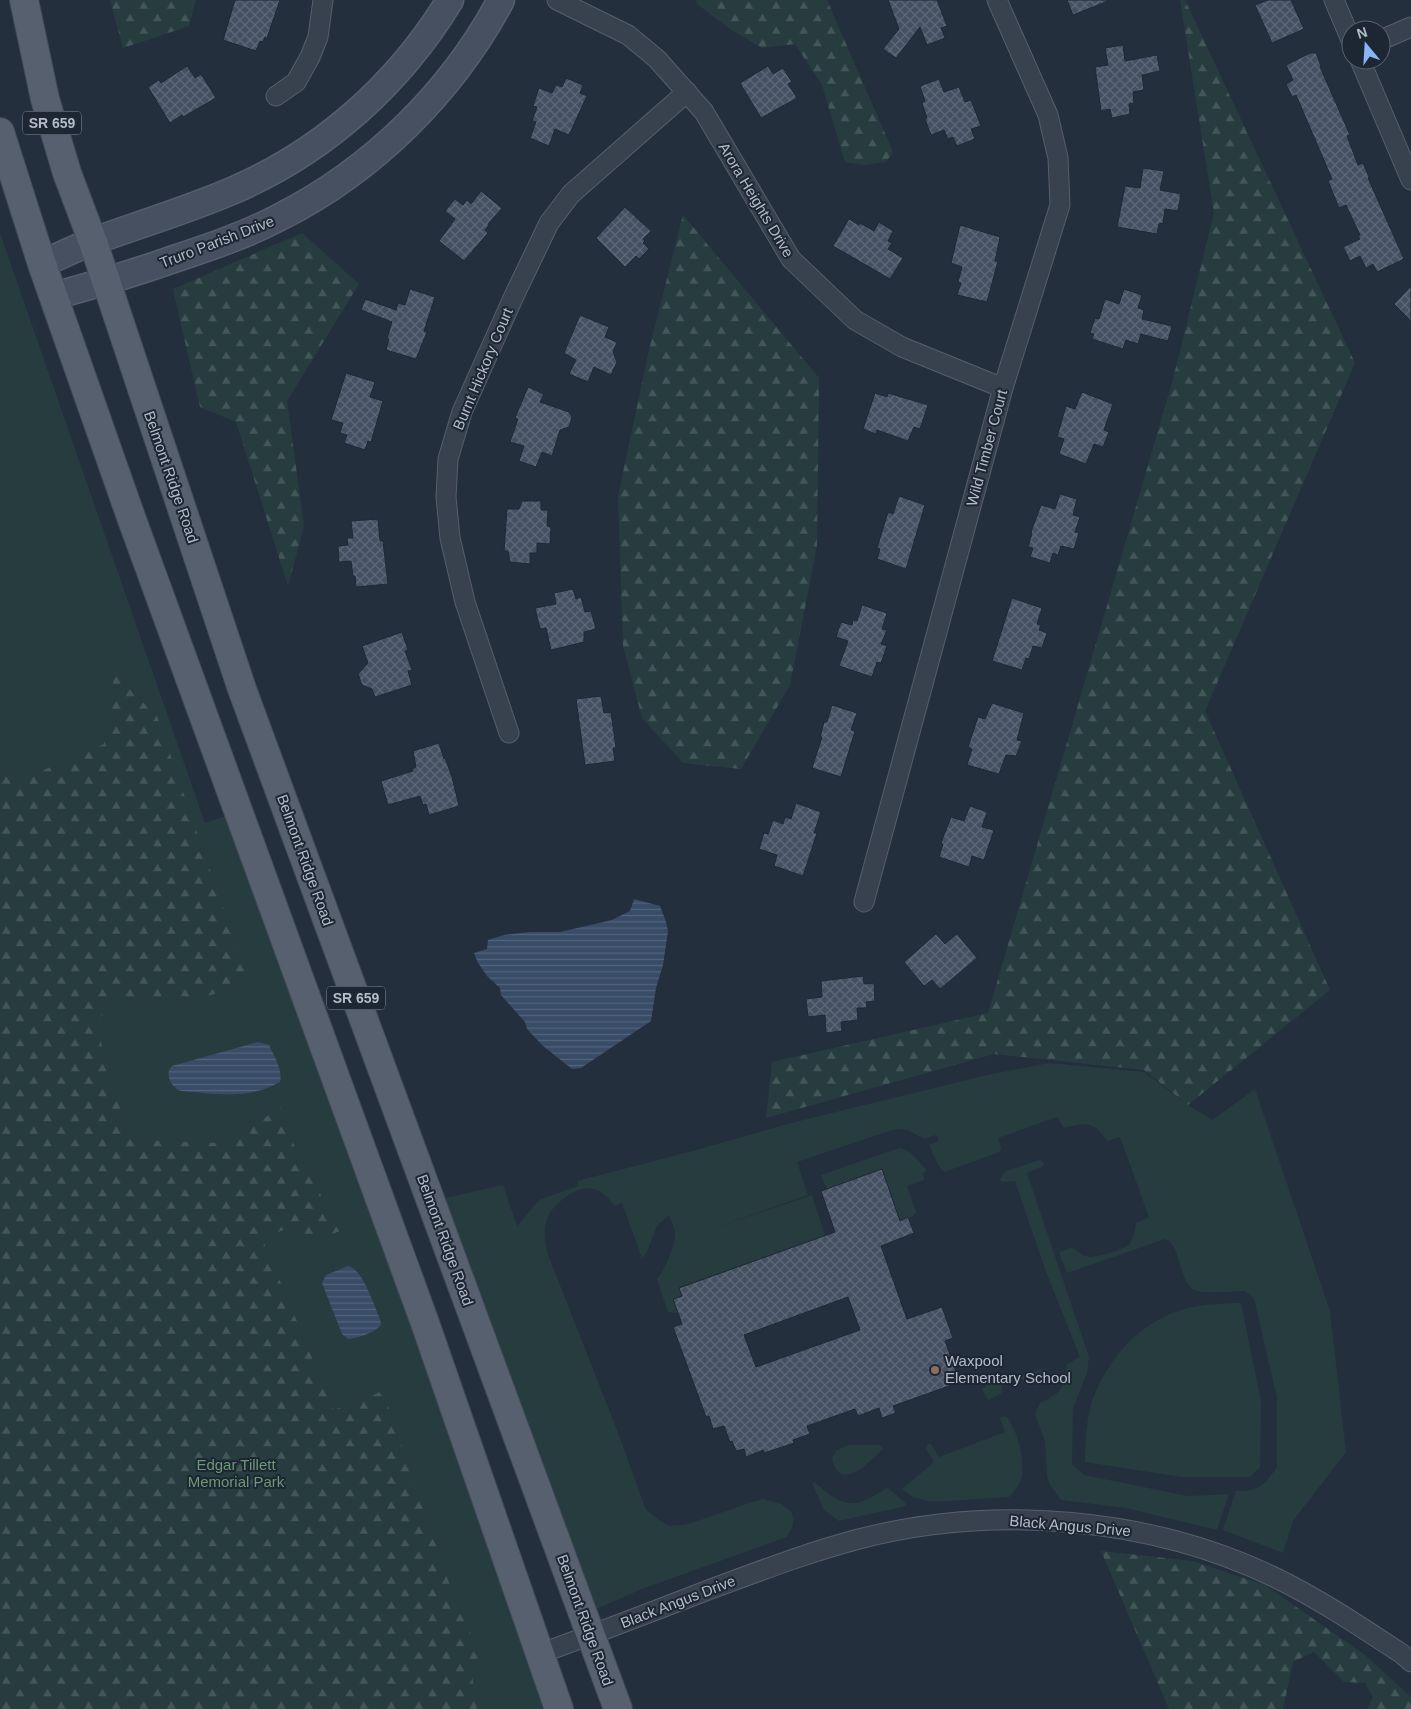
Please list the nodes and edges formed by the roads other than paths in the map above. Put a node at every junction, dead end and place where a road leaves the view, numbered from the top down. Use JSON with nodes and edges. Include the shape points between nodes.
{"nodes":[{"id":1,"x":24,"y":0,"type":"edge"},
{"id":2,"x":323,"y":0,"type":"edge"},
{"id":3,"x":450,"y":0,"type":"edge"},
{"id":4,"x":501,"y":0,"type":"edge"},
{"id":5,"x":557,"y":0,"type":"edge"},
{"id":6,"x":997,"y":0,"type":"edge"},
{"id":7,"x":1334,"y":0,"type":"edge"},
{"id":8,"x":1342,"y":20,"type":"edge"},
{"id":9,"x":1411,"y":27,"type":"edge"},
{"id":10,"x":1391,"y":36,"type":"edge"},
{"id":11,"x":1364,"y":70,"type":"edge"},
{"id":12,"x":687,"y":92,"type":"junction"},
{"id":13,"x":276,"y":96,"type":"dead end"},
{"id":14,"x":0,"y":132,"type":"edge"},
{"id":15,"x":1411,"y":180,"type":"edge"},
{"id":16,"x":92,"y":242,"type":"junction"},
{"id":17,"x":42,"y":264,"type":"junction"},
{"id":18,"x":106,"y":282,"type":"junction"},
{"id":19,"x":54,"y":296,"type":"junction"},
{"id":20,"x":1003,"y":388,"type":"junction"},
{"id":21,"x":509,"y":733,"type":"dead end"},
{"id":22,"x":864,"y":902,"type":"dead end"},
{"id":23,"x":591,"y":1635,"type":"junction"},
{"id":24,"x":539,"y":1654,"type":"junction"},
{"id":25,"x":1411,"y":1662,"type":"edge"},
{"id":26,"x":559,"y":1709,"type":"edge"},
{"id":27,"x":618,"y":1709,"type":"edge"}],
"edges":[{"from":1,"to":16,"type":"main road","name":"Belmont Ridge Road","number":"SR 659","via":[[45,99]]},
{"from":2,"to":13,"type":"street","via":[[318,37],[310,57],[296,82]]},
{"from":3,"to":16,"type":"street","via":[[390,80],[338,128],[305,152],[234,190]]},
{"from":4,"to":18,"type":"street","name":"Truro Parish Drive","via":[[458,68],[436,94],[377,153],[324,192],[223,243]]},
{"from":5,"to":12,"type":"street","name":"Arora Heights Drive","via":[[628,35],[657,59]]},
{"from":6,"to":20,"type":"street","name":"Wild Timber Court","via":[[1048,115],[1058,158],[1060,205]]},
{"from":7,"to":8,"type":"street"},
{"from":9,"to":10,"type":"street"},
{"from":11,"to":15,"type":"street"},
{"from":12,"to":20,"type":"street","name":"Arora Heights Drive","via":[[704,112],[791,259],[855,320],[902,347]]},
{"from":12,"to":21,"type":"street","name":"Burnt Hickory Court","via":[[571,194],[549,223],[462,412],[448,459],[446,497],[450,538],[465,602]]},
{"from":14,"to":17,"type":"main road","number":"SR 659"},
{"from":16,"to":17,"type":"street"},
{"from":16,"to":18,"type":"main road","name":"Belmont Ridge Road","number":"SR 659"},
{"from":17,"to":19,"type":"main road","number":"SR 659"},
{"from":18,"to":19,"type":"street","name":"Truro Parish Drive"},
{"from":18,"to":23,"type":"main road","name":"Belmont Ridge Road","number":"SR 659","via":[[242,689]]},
{"from":19,"to":24,"type":"main road","number":"SR 659","via":[[131,517],[426,1323]]},
{"from":20,"to":22,"type":"street","name":"Wild Timber Court"},
{"from":23,"to":24,"type":"street","name":"Black Angus Drive"},
{"from":23,"to":25,"type":"street","name":"Black Angus Drive","via":[[792,1559],[856,1539],[928,1525],[1031,1520],[1122,1529],[1214,1553],[1275,1577],[1334,1609]]},
{"from":23,"to":27,"type":"main road","name":"Belmont Ridge Road","number":"SR 659"},
{"from":24,"to":26,"type":"main road","number":"SR 659"}]}
